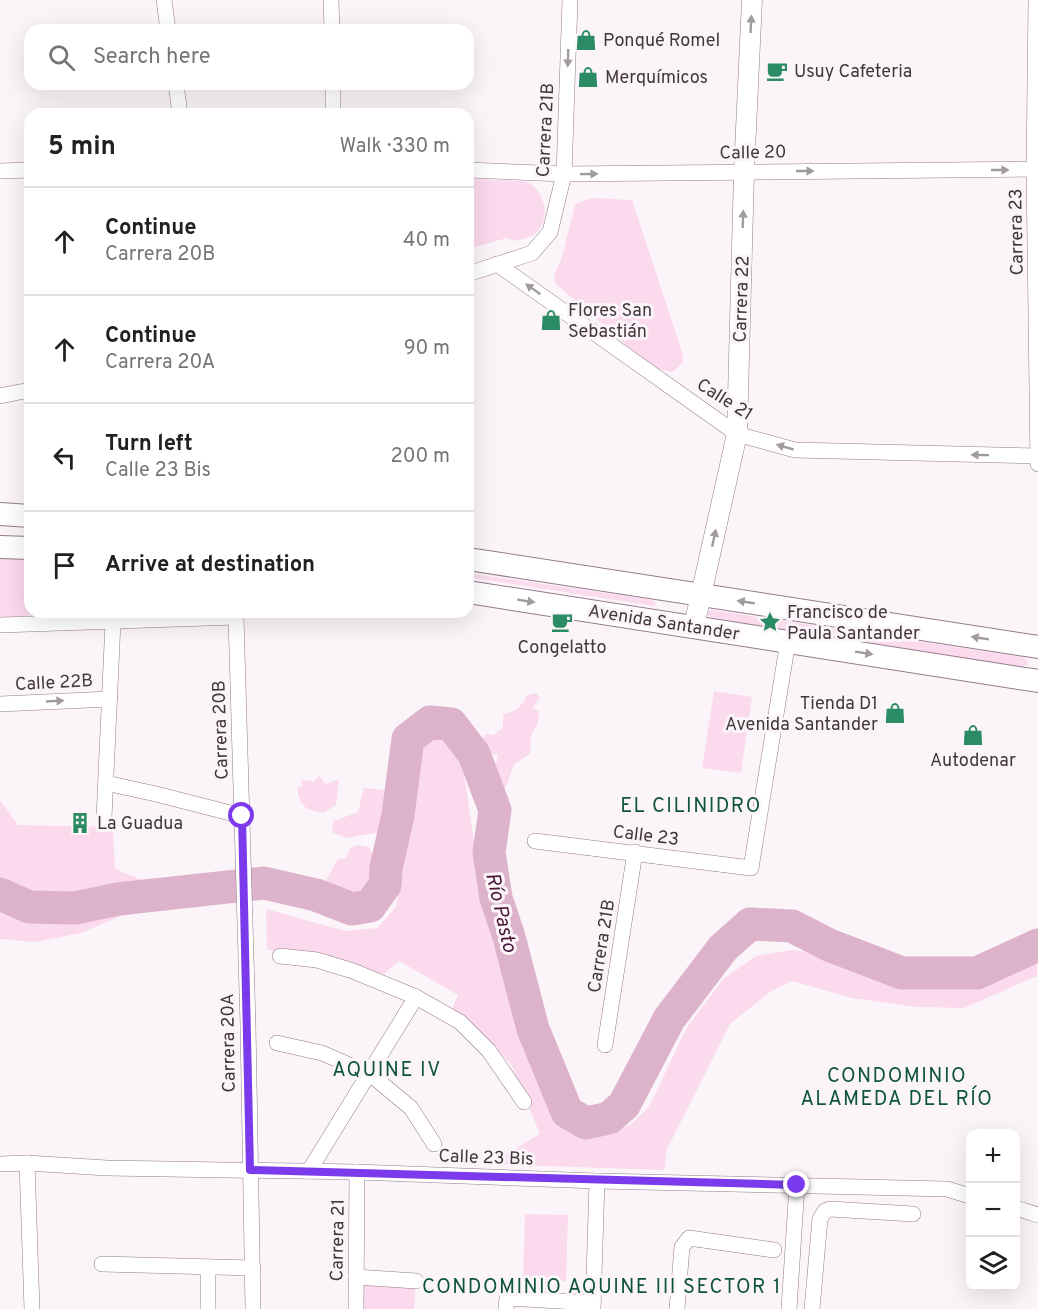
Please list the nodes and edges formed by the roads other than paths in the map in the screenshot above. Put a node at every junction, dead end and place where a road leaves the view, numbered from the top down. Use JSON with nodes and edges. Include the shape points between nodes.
{"nodes":[{"id":1,"x":164,"y":0,"type":"edge"},
{"id":2,"x":331,"y":0,"type":"edge"},
{"id":3,"x":570,"y":0,"type":"edge"},
{"id":4,"x":752,"y":0,"type":"edge"},
{"id":5,"x":1036,"y":0,"type":"edge"},
{"id":6,"x":167,"y":24,"type":"edge"},
{"id":7,"x":332,"y":24,"type":"edge"},
{"id":8,"x":177,"y":90,"type":"edge"},
{"id":9,"x":333,"y":90,"type":"edge"},
{"id":10,"x":179,"y":108,"type":"edge"},
{"id":11,"x":333,"y":108,"type":"edge"},
{"id":12,"x":1036,"y":169,"type":"edge"},
{"id":13,"x":24,"y":170,"type":"edge"},
{"id":14,"x":474,"y":170,"type":"edge"},
{"id":15,"x":0,"y":171,"type":"edge"},
{"id":16,"x":744,"y":172,"type":"junction"},
{"id":17,"x":564,"y":174,"type":"junction"},
{"id":18,"x":497,"y":264,"type":"junction"},
{"id":19,"x":474,"y":272,"type":"edge"},
{"id":20,"x":24,"y":391,"type":"edge"},
{"id":21,"x":0,"y":396,"type":"edge"},
{"id":22,"x":737,"y":434,"type":"junction"},
{"id":23,"x":1038,"y":456,"type":"edge"},
{"id":24,"x":1038,"y":464,"type":"edge"},
{"id":25,"x":0,"y":514,"type":"edge"},
{"id":26,"x":24,"y":516,"type":"edge"},
{"id":27,"x":0,"y":547,"type":"edge"},
{"id":28,"x":24,"y":548,"type":"edge"},
{"id":29,"x":474,"y":560,"type":"edge"},
{"id":30,"x":474,"y":593,"type":"edge"},
{"id":31,"x":702,"y":595,"type":"junction"},
{"id":32,"x":174,"y":618,"type":"edge"},
{"id":33,"x":236,"y":618,"type":"edge"},
{"id":34,"x":113,"y":622,"type":"junction"},
{"id":35,"x":0,"y":625,"type":"edge"},
{"id":36,"x":694,"y":626,"type":"junction"},
{"id":37,"x":788,"y":641,"type":"junction"},
{"id":38,"x":1038,"y":647,"type":"edge"},
{"id":39,"x":1038,"y":681,"type":"edge"},
{"id":40,"x":110,"y":699,"type":"junction"},
{"id":41,"x":0,"y":704,"type":"edge"},
{"id":42,"x":106,"y":783,"type":"junction"},
{"id":43,"x":242,"y":816,"type":"junction"},
{"id":44,"x":104,"y":818,"type":"dead end"},
{"id":45,"x":535,"y":841,"type":"dead end"},
{"id":46,"x":635,"y":852,"type":"junction"},
{"id":47,"x":245,"y":915,"type":"joint"},
{"id":48,"x":280,"y":956,"type":"dead end"},
{"id":49,"x":416,"y":997,"type":"junction"},
{"id":50,"x":277,"y":1043,"type":"dead end"},
{"id":51,"x":605,"y":1045,"type":"dead end"},
{"id":52,"x":370,"y":1074,"type":"junction"},
{"id":53,"x":524,"y":1102,"type":"dead end"},
{"id":54,"x":434,"y":1144,"type":"dead end"},
{"id":55,"x":27,"y":1163,"type":"junction"},
{"id":56,"x":0,"y":1164,"type":"edge"},
{"id":57,"x":250,"y":1170,"type":"junction"},
{"id":58,"x":309,"y":1171,"type":"junction"},
{"id":59,"x":357,"y":1172,"type":"junction"},
{"id":60,"x":597,"y":1181,"type":"junction"},
{"id":61,"x":797,"y":1185,"type":"junction"},
{"id":62,"x":966,"y":1195,"type":"edge"},
{"id":63,"x":1020,"y":1209,"type":"edge"},
{"id":64,"x":913,"y":1214,"type":"dead end"},
{"id":65,"x":1038,"y":1215,"type":"edge"},
{"id":66,"x":774,"y":1250,"type":"dead end"},
{"id":67,"x":102,"y":1264,"type":"dead end"},
{"id":68,"x":208,"y":1267,"type":"junction"},
{"id":69,"x":253,"y":1268,"type":"junction"},
{"id":70,"x":356,"y":1277,"type":"junction"},
{"id":71,"x":416,"y":1281,"type":"dead end"},
{"id":72,"x":593,"y":1306,"type":"edge"},
{"id":73,"x":32,"y":1309,"type":"edge"},
{"id":74,"x":208,"y":1309,"type":"edge"},
{"id":75,"x":253,"y":1309,"type":"edge"},
{"id":76,"x":356,"y":1309,"type":"edge"},
{"id":77,"x":506,"y":1309,"type":"edge"},
{"id":78,"x":677,"y":1309,"type":"edge"},
{"id":79,"x":789,"y":1309,"type":"edge"},
{"id":80,"x":812,"y":1309,"type":"edge"}],
"edges":[{"from":1,"to":6,"type":"street"},
{"from":2,"to":7,"type":"street"},
{"from":3,"to":17,"type":"street","name":"Carrera 21B","one_way":true},
{"from":16,"to":4,"type":"street","name":"Carrera 22","one_way":true},
{"from":5,"to":12,"type":"street","name":"Carrera 23"},
{"from":8,"to":10,"type":"street"},
{"from":9,"to":11,"type":"street"},
{"from":16,"to":12,"type":"street","name":"Calle 20","one_way":true},
{"from":12,"to":23,"type":"street","name":"Carrera 23"},
{"from":13,"to":15,"type":"street"},
{"from":14,"to":17,"type":"street","name":"Calle 20"},
{"from":17,"to":16,"type":"street","name":"Calle 20","one_way":true},
{"from":22,"to":16,"type":"street","name":"Carrera 22","one_way":true},
{"from":17,"to":18,"type":"street","name":"Carrera 21B","via":[[550,232],[532,253]]},
{"from":18,"to":19,"type":"street"},
{"from":22,"to":18,"type":"street","name":"Calle 21","one_way":true},
{"from":20,"to":21,"type":"street"},
{"from":23,"to":22,"type":"street","name":"Calle 21","one_way":true,"via":[[795,450]]},
{"from":31,"to":22,"type":"street","name":"Carrera 22","one_way":true},
{"from":23,"to":24,"type":"street","name":"Carrera 23"},
{"from":25,"to":26,"type":"main road"},
{"from":27,"to":28,"type":"main road"},
{"from":29,"to":31,"type":"main road","name":"Avenida Santander"},
{"from":30,"to":36,"type":"main road","name":"Avenida Santander","one_way":true},
{"from":31,"to":36,"type":"street","name":"Carrera 22"},
{"from":38,"to":31,"type":"main road","name":"Avenida Santander","one_way":true},
{"from":32,"to":34,"type":"street"},
{"from":33,"to":43,"type":"street","name":"Carrera 20B"},
{"from":34,"to":35,"type":"street"},
{"from":34,"to":40,"type":"street"},
{"from":36,"to":37,"type":"main road","name":"Avenida Santander"},
{"from":37,"to":39,"type":"main road","name":"Avenida Santander","one_way":true},
{"from":37,"to":46,"type":"street","name":"Calle 23","via":[[751,868]]},
{"from":41,"to":40,"type":"street","name":"Calle 22B","one_way":true},
{"from":40,"to":42,"type":"street"},
{"from":42,"to":43,"type":"street"},
{"from":42,"to":44,"type":"street"},
{"from":43,"to":47,"type":"street","name":"Carrera 20B"},
{"from":45,"to":46,"type":"street","name":"Calle 23"},
{"from":46,"to":51,"type":"street","name":"Carrera 21B"},
{"from":47,"to":57,"type":"street","name":"Carrera 20A"},
{"from":48,"to":49,"type":"street","via":[[317,960]]},
{"from":49,"to":52,"type":"street"},
{"from":49,"to":53,"type":"street","via":[[460,1022],[489,1051]]},
{"from":50,"to":52,"type":"street","via":[[322,1053]]},
{"from":52,"to":54,"type":"street","via":[[411,1108]]},
{"from":52,"to":58,"type":"street"},
{"from":55,"to":56,"type":"street","name":"Calle 23 Bis"},
{"from":55,"to":57,"type":"street","name":"Calle 23 Bis"},
{"from":55,"to":73,"type":"street"},
{"from":57,"to":58,"type":"street","name":"Calle 23 Bis"},
{"from":57,"to":69,"type":"street","name":"Carrera 20A"},
{"from":58,"to":59,"type":"street","name":"Calle 23 Bis"},
{"from":59,"to":60,"type":"street","name":"Calle 23 Bis"},
{"from":59,"to":70,"type":"street","name":"Carrera 21"},
{"from":60,"to":61,"type":"street","name":"Calle 23 Bis"},
{"from":60,"to":72,"type":"street"},
{"from":61,"to":62,"type":"street","name":"Calle 23 Bis","via":[[947,1189]]},
{"from":61,"to":79,"type":"street"},
{"from":63,"to":65,"type":"street"},
{"from":64,"to":80,"type":"street","via":[[825,1211],[820,1219]]},
{"from":66,"to":78,"type":"street","via":[[686,1240],[682,1247]]},
{"from":67,"to":68,"type":"street"},
{"from":68,"to":69,"type":"street"},
{"from":68,"to":74,"type":"street"},
{"from":69,"to":75,"type":"street","name":"Carrera 20A"},
{"from":70,"to":71,"type":"street"},
{"from":70,"to":76,"type":"street","name":"Carrera 21"},
{"from":72,"to":77,"type":"street","via":[[507,1299]]}]}
